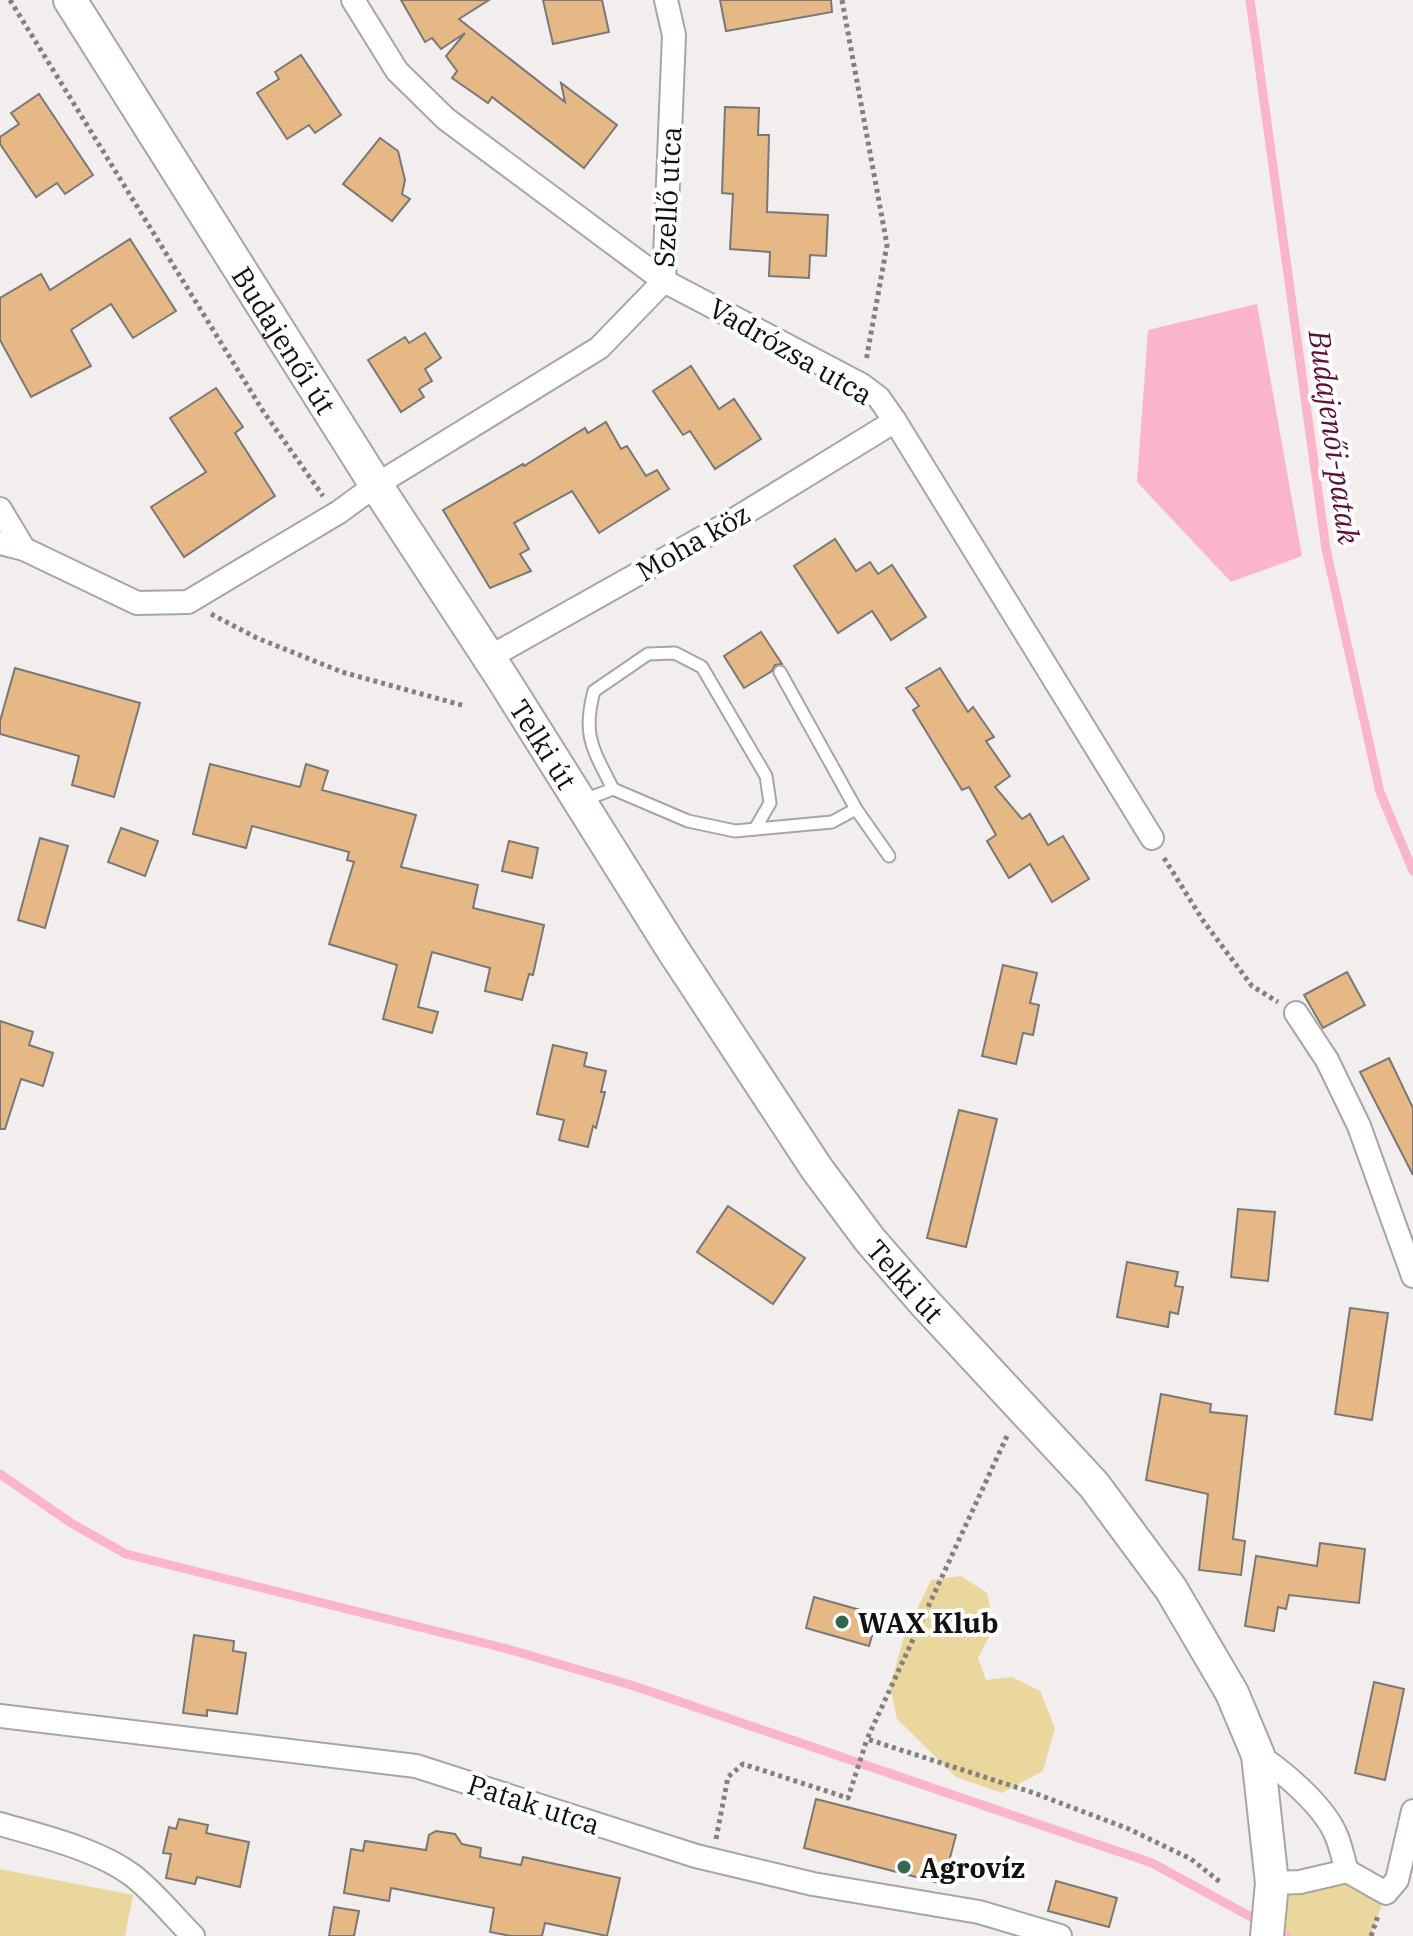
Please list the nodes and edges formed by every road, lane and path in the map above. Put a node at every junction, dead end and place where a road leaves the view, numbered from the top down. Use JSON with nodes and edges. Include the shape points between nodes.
{"nodes":[{"id":1,"x":10,"y":0,"type":"edge"},
{"id":2,"x":70,"y":0,"type":"edge"},
{"id":3,"x":353,"y":0,"type":"edge"},
{"id":4,"x":666,"y":0,"type":"edge"},
{"id":5,"x":842,"y":0,"type":"edge"},
{"id":6,"x":664,"y":281,"type":"junction"},
{"id":7,"x":862,"y":385,"type":"junction"},
{"id":8,"x":895,"y":421,"type":"junction"},
{"id":9,"x":376,"y":485,"type":"junction"},
{"id":10,"x":0,"y":509,"type":"edge"},
{"id":11,"x":339,"y":512,"type":"junction"},
{"id":12,"x":0,"y":543,"type":"edge"},
{"id":13,"x":24,"y":549,"type":"junction"},
{"id":14,"x":188,"y":602,"type":"junction"},
{"id":15,"x":496,"y":668,"type":"junction"},
{"id":16,"x":780,"y":672,"type":"dead end"},
{"id":17,"x":465,"y":706,"type":"dead end"},
{"id":18,"x":613,"y":789,"type":"junction"},
{"id":19,"x":579,"y":802,"type":"junction"},
{"id":20,"x":856,"y":809,"type":"junction"},
{"id":21,"x":755,"y":829,"type":"junction"},
{"id":22,"x":1152,"y":838,"type":"joint"},
{"id":23,"x":889,"y":856,"type":"dead end"},
{"id":24,"x":1296,"y":1013,"type":"joint"},
{"id":25,"x":1413,"y":1276,"type":"edge"},
{"id":26,"x":1007,"y":1436,"type":"dead end"},
{"id":27,"x":0,"y":1716,"type":"edge"},
{"id":28,"x":867,"y":1739,"type":"junction"},
{"id":29,"x":1258,"y":1755,"type":"junction"},
{"id":30,"x":1413,"y":1811,"type":"edge"},
{"id":31,"x":0,"y":1824,"type":"edge"},
{"id":32,"x":711,"y":1860,"type":"junction"},
{"id":33,"x":1347,"y":1871,"type":"junction"},
{"id":34,"x":1220,"y":1882,"type":"dead end"},
{"id":35,"x":1269,"y":1910,"type":"edge"},
{"id":36,"x":193,"y":1936,"type":"edge"},
{"id":37,"x":1060,"y":1936,"type":"edge"}],
"edges":[{"from":1,"to":11,"type":"path","via":[[263,411],[317,491]]},
{"from":2,"to":9,"type":"main road","name":"Budajenői út"},
{"from":3,"to":6,"type":"street","name":"Vadrózsa utca","via":[[397,71],[446,119]]},
{"from":4,"to":6,"type":"street","name":"Szellő utca","via":[[674,35]]},
{"from":5,"to":7,"type":"path","via":[[887,245]]},
{"from":6,"to":7,"type":"street","name":"Vadrózsa utca"},
{"from":6,"to":9,"type":"street","name":"Szellő utca","via":[[599,348]]},
{"from":7,"to":8,"type":"street","name":"Vadrózsa utca"},
{"from":8,"to":15,"type":"street","name":"Moha köz"},
{"from":8,"to":22,"type":"street","name":"Vadrózsa utca"},
{"from":9,"to":11,"type":"street","name":"Szellő utca"},
{"from":9,"to":15,"type":"main road","name":"Budajenői út"},
{"from":10,"to":13,"type":"street"},
{"from":11,"to":14,"type":"street","name":"Szellő utca"},
{"from":12,"to":13,"type":"street"},
{"from":13,"to":14,"type":"street","via":[[137,603]]},
{"from":14,"to":17,"type":"path","via":[[257,638],[342,672]]},
{"from":15,"to":19,"type":"main road","name":"Telki út"},
{"from":16,"to":20,"type":"lane"},
{"from":18,"to":19,"type":"lane"},
{"from":18,"to":21,"type":"lane","via":[[688,821],[735,831]]},
{"from":18,"to":21,"type":"lane","via":[[590,742],[588,715],[594,691],[648,654],[675,653],[702,667],[766,776],[770,803]]},
{"from":19,"to":29,"type":"main road","name":"Telki út","via":[[681,963],[870,1240],[1094,1485],[1171,1589],[1232,1693]]},
{"from":20,"to":21,"type":"lane","via":[[832,822]]},
{"from":20,"to":23,"type":"lane"},
{"from":22,"to":24,"type":"path","via":[[1252,986]]},
{"from":24,"to":25,"type":"street","via":[[1327,1060],[1359,1126]]},
{"from":26,"to":28,"type":"path"},
{"from":27,"to":32,"type":"street","name":"Patak utca","via":[[416,1766]]},
{"from":28,"to":32,"type":"path","via":[[848,1798],[743,1764],[728,1777]]},
{"from":28,"to":34,"type":"path","via":[[1129,1829],[1191,1859]]},
{"from":29,"to":33,"type":"street","via":[[1282,1770],[1322,1814],[1336,1833]]},
{"from":29,"to":35,"type":"main road","name":"Telki út"},
{"from":30,"to":33,"type":"street","via":[[1397,1880],[1386,1893]]},
{"from":31,"to":36,"type":"street","via":[[112,1863]]},
{"from":32,"to":37,"type":"street","name":"Patak utca","via":[[813,1884],[979,1912]]},
{"from":33,"to":35,"type":"street","via":[[1300,1882]]}]}
